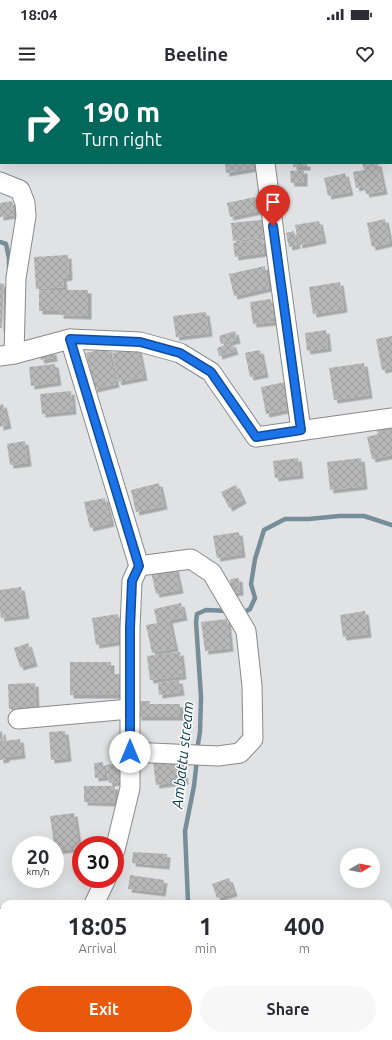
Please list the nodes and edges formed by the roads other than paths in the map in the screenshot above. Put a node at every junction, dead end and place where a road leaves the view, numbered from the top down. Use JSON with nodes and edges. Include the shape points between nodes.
{"nodes":[{"id":1,"x":265,"y":164,"type":"edge"},
{"id":2,"x":0,"y":182,"type":"edge"},
{"id":3,"x":70,"y":339,"type":"junction"},
{"id":4,"x":7,"y":355,"type":"edge"},
{"id":5,"x":392,"y":418,"type":"edge"},
{"id":6,"x":301,"y":430,"type":"junction"},
{"id":7,"x":139,"y":566,"type":"junction"},
{"id":8,"x":130,"y":709,"type":"junction"},
{"id":9,"x":18,"y":719,"type":"dead end"},
{"id":10,"x":130,"y":752,"type":"junction"},
{"id":11,"x":118,"y":836,"type":"edge"},
{"id":12,"x":102,"y":888,"type":"edge"},
{"id":13,"x":96,"y":900,"type":"edge"}],
"edges":[{"from":1,"to":6,"type":"street"},
{"from":2,"to":4,"type":"street","via":[[20,190],[26,216]]},
{"from":3,"to":4,"type":"street"},
{"from":3,"to":6,"type":"street","via":[[140,342],[180,353],[211,372],[256,437]]},
{"from":3,"to":7,"type":"street"},
{"from":5,"to":6,"type":"street"},
{"from":7,"to":8,"type":"street","via":[[132,581]]},
{"from":7,"to":10,"type":"street","via":[[191,559],[212,573],[246,631],[252,686],[253,740],[240,753],[218,756]]},
{"from":8,"to":9,"type":"street"},
{"from":8,"to":10,"type":"street"},
{"from":10,"to":11,"type":"street","via":[[130,788]]},
{"from":12,"to":13,"type":"street"}]}
